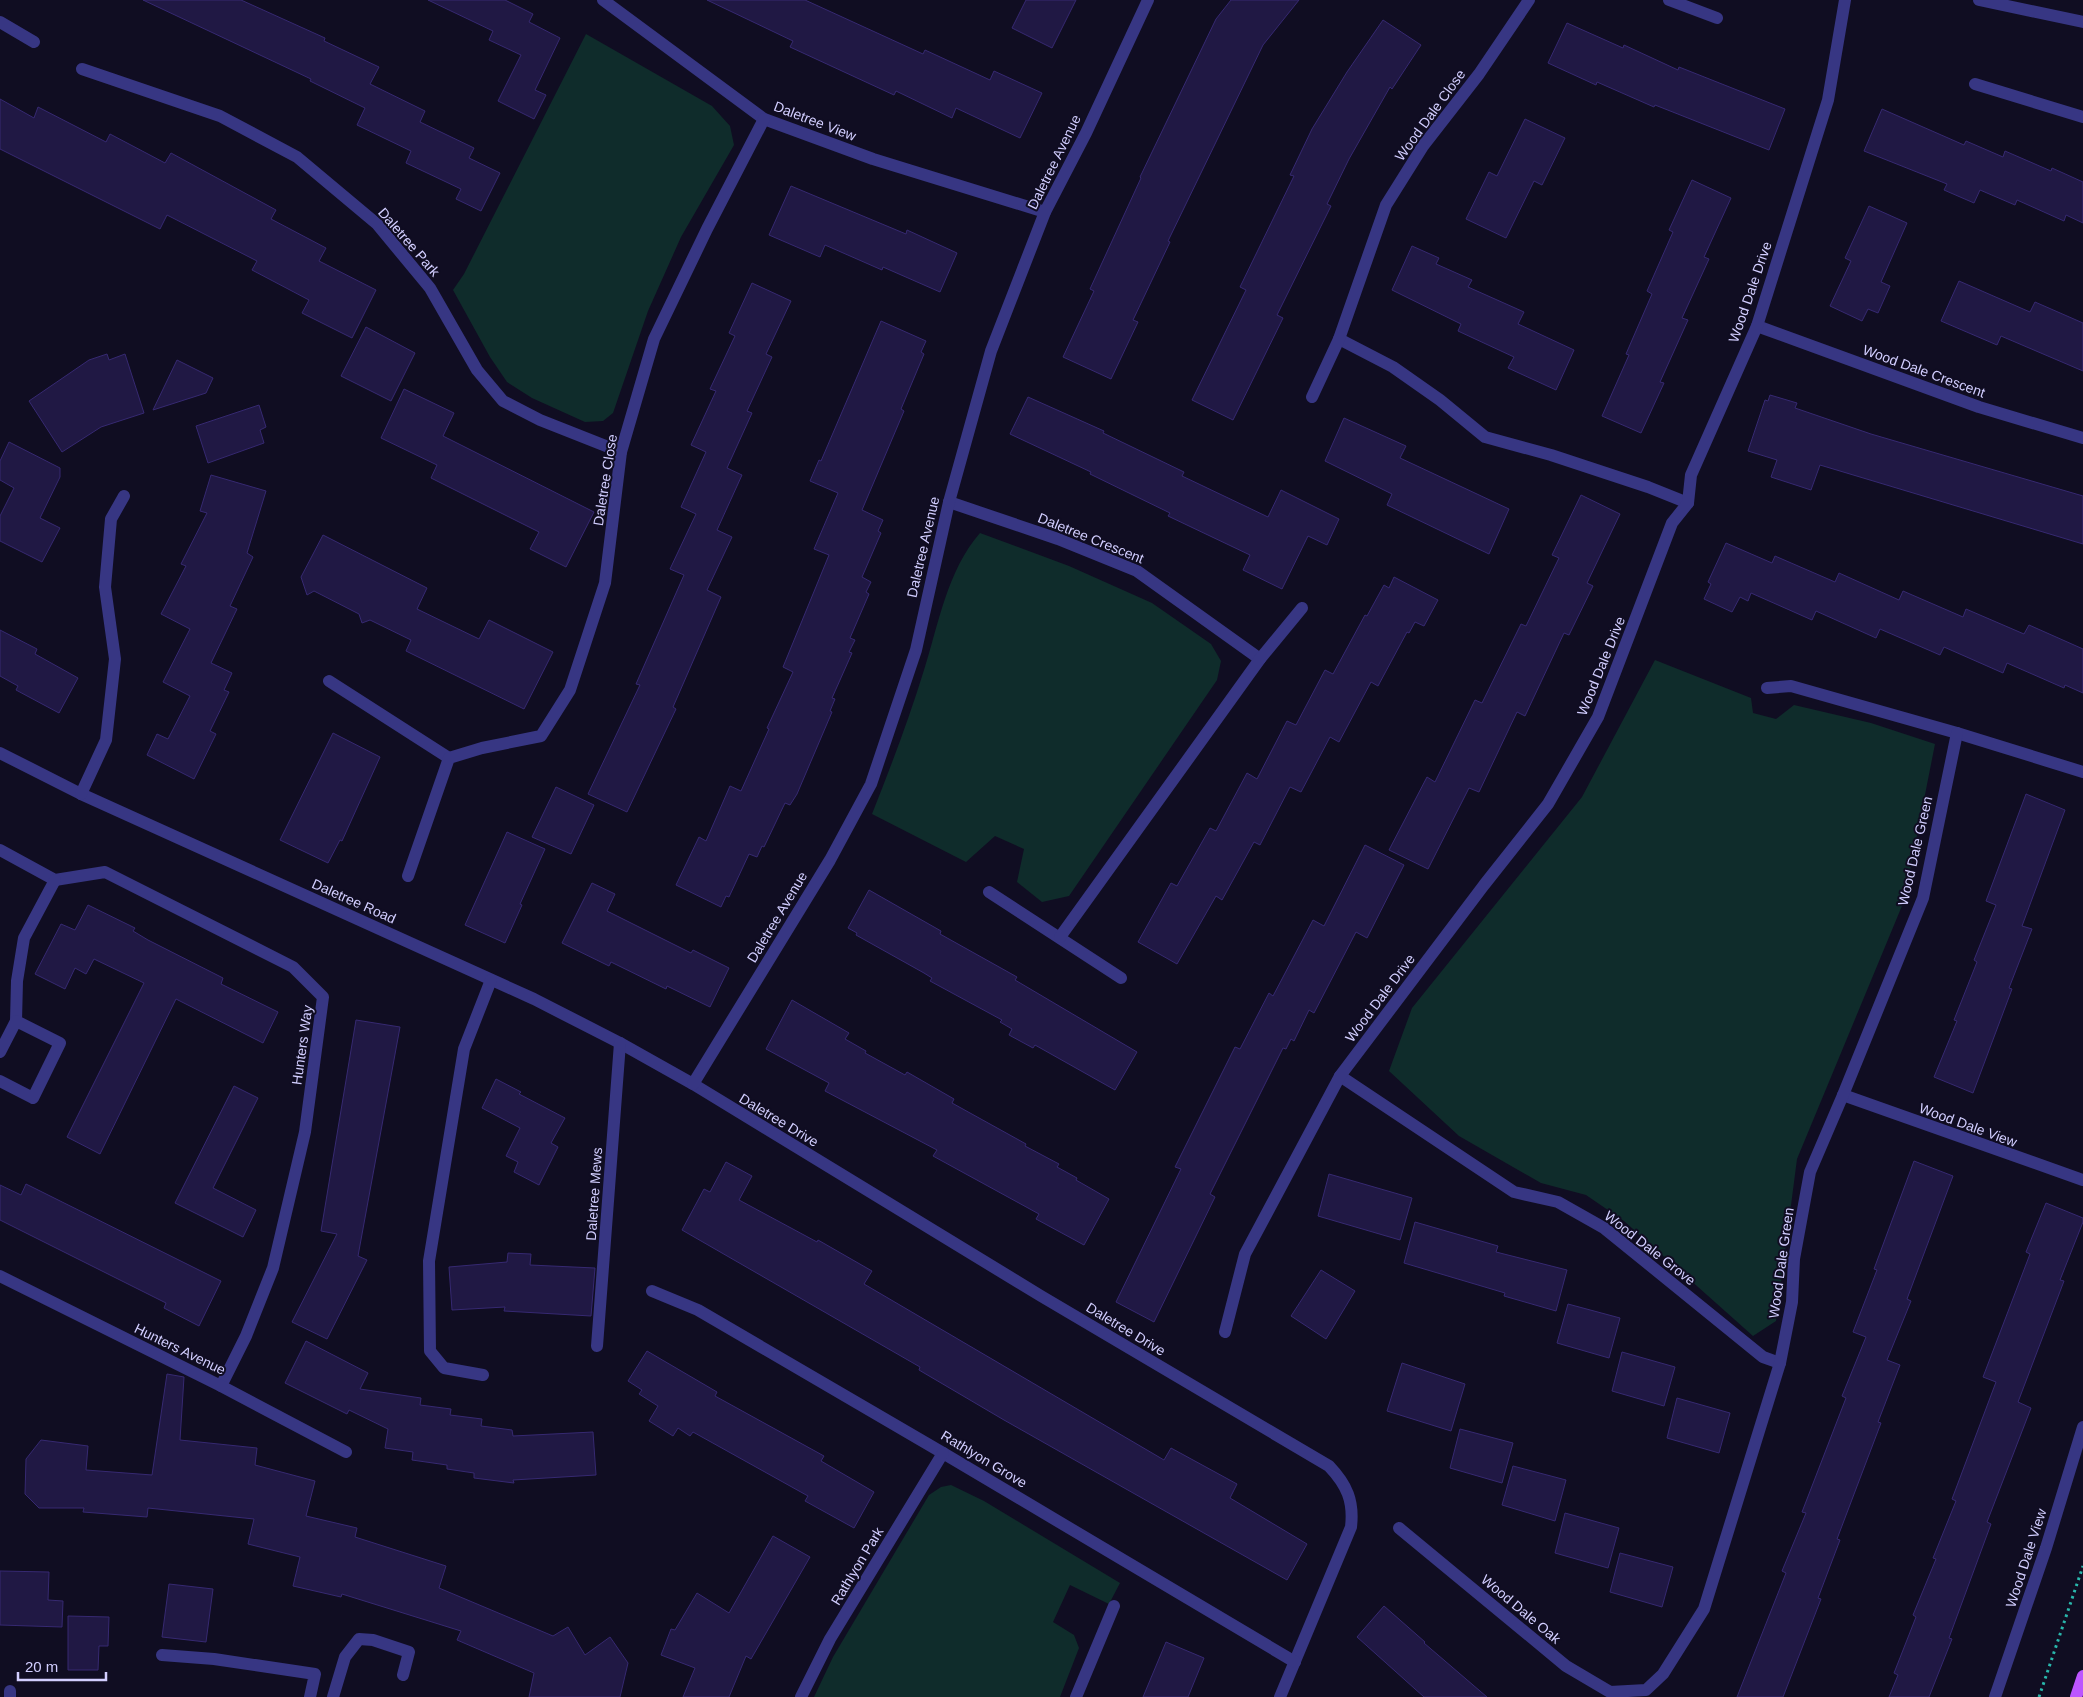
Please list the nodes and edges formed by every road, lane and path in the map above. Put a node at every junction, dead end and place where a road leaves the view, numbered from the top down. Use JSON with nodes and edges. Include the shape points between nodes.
{"nodes":[{"id":1,"x":603,"y":0,"type":"edge"},
{"id":2,"x":1148,"y":0,"type":"edge"},
{"id":3,"x":1529,"y":0,"type":"edge"},
{"id":4,"x":1669,"y":0,"type":"edge"},
{"id":5,"x":1846,"y":0,"type":"edge"},
{"id":6,"x":1979,"y":0,"type":"edge"},
{"id":7,"x":1717,"y":18,"type":"dead end"},
{"id":8,"x":0,"y":22,"type":"edge"},
{"id":9,"x":2083,"y":22,"type":"edge"},
{"id":10,"x":34,"y":42,"type":"dead end"},
{"id":11,"x":82,"y":69,"type":"dead end"},
{"id":12,"x":1975,"y":84,"type":"dead end"},
{"id":13,"x":2083,"y":117,"type":"edge"},
{"id":14,"x":764,"y":118,"type":"junction"},
{"id":15,"x":1045,"y":212,"type":"junction"},
{"id":16,"x":1757,"y":326,"type":"junction"},
{"id":17,"x":1339,"y":339,"type":"junction"},
{"id":18,"x":1312,"y":397,"type":"dead end"},
{"id":19,"x":2083,"y":438,"type":"edge"},
{"id":20,"x":621,"y":452,"type":"junction"},
{"id":21,"x":124,"y":496,"type":"dead end"},
{"id":22,"x":949,"y":502,"type":"junction"},
{"id":23,"x":1688,"y":502,"type":"junction"},
{"id":24,"x":1302,"y":608,"type":"dead end"},
{"id":25,"x":1260,"y":659,"type":"junction"},
{"id":26,"x":329,"y":681,"type":"dead end"},
{"id":27,"x":1767,"y":688,"type":"dead end"},
{"id":28,"x":1957,"y":733,"type":"junction"},
{"id":29,"x":0,"y":753,"type":"edge"},
{"id":30,"x":449,"y":758,"type":"junction"},
{"id":31,"x":2083,"y":772,"type":"edge"},
{"id":32,"x":81,"y":794,"type":"junction"},
{"id":33,"x":0,"y":850,"type":"edge"},
{"id":34,"x":408,"y":876,"type":"dead end"},
{"id":35,"x":55,"y":880,"type":"junction"},
{"id":36,"x":989,"y":892,"type":"dead end"},
{"id":37,"x":1060,"y":936,"type":"junction"},
{"id":38,"x":1121,"y":978,"type":"dead end"},
{"id":39,"x":491,"y":980,"type":"junction"},
{"id":40,"x":16,"y":1021,"type":"junction"},
{"id":41,"x":620,"y":1043,"type":"junction"},
{"id":42,"x":0,"y":1052,"type":"edge"},
{"id":43,"x":1340,"y":1076,"type":"junction"},
{"id":44,"x":0,"y":1081,"type":"edge"},
{"id":45,"x":693,"y":1084,"type":"junction"},
{"id":46,"x":1843,"y":1095,"type":"junction"},
{"id":47,"x":2083,"y":1180,"type":"edge"},
{"id":48,"x":0,"y":1276,"type":"edge"},
{"id":49,"x":652,"y":1291,"type":"dead end"},
{"id":50,"x":1225,"y":1332,"type":"dead end"},
{"id":51,"x":597,"y":1346,"type":"dead end"},
{"id":52,"x":1780,"y":1363,"type":"junction"},
{"id":53,"x":483,"y":1375,"type":"dead end"},
{"id":54,"x":221,"y":1386,"type":"junction"},
{"id":55,"x":2083,"y":1427,"type":"edge"},
{"id":56,"x":346,"y":1452,"type":"dead end"},
{"id":57,"x":943,"y":1452,"type":"junction"},
{"id":58,"x":1399,"y":1528,"type":"dead end"},
{"id":59,"x":2083,"y":1566,"type":"edge"},
{"id":60,"x":1114,"y":1606,"type":"dead end"},
{"id":61,"x":162,"y":1655,"type":"dead end"},
{"id":62,"x":1295,"y":1662,"type":"junction"},
{"id":63,"x":403,"y":1675,"type":"dead end"},
{"id":64,"x":2083,"y":1676,"type":"edge"},
{"id":65,"x":1634,"y":1692,"type":"joint"},
{"id":66,"x":310,"y":1697,"type":"edge"},
{"id":67,"x":333,"y":1697,"type":"edge"},
{"id":68,"x":801,"y":1697,"type":"edge"},
{"id":69,"x":1076,"y":1697,"type":"edge"},
{"id":70,"x":1280,"y":1697,"type":"edge"},
{"id":71,"x":1995,"y":1697,"type":"edge"},
{"id":72,"x":2039,"y":1697,"type":"edge"},
{"id":73,"x":2076,"y":1697,"type":"edge"}],
"edges":[{"from":1,"to":14,"type":"street","name":"Daletree View"},
{"from":2,"to":15,"type":"street","name":"Daletree Avenue"},
{"from":3,"to":17,"type":"street","name":"Wood Dale Close","via":[[1479,74],[1422,146],[1386,205]]},
{"from":4,"to":7,"type":"street"},
{"from":5,"to":16,"type":"street","name":"Wood Dale Drive","via":[[1828,100]]},
{"from":6,"to":9,"type":"street"},
{"from":8,"to":10,"type":"street"},
{"from":11,"to":20,"type":"street","name":"Daletree Park","via":[[220,116],[297,157],[377,224],[430,288],[477,370],[503,400],[540,420]]},
{"from":12,"to":13,"type":"street"},
{"from":14,"to":15,"type":"street","name":"Daletree View","via":[[873,159]]},
{"from":14,"to":20,"type":"street","name":"Daletree Close","via":[[654,339]]},
{"from":15,"to":22,"type":"street","name":"Daletree Avenue","via":[[991,350]]},
{"from":16,"to":19,"type":"street","name":"Wood Dale Crescent","via":[[1979,407]]},
{"from":16,"to":23,"type":"street","name":"Wood Dale Drive","via":[[1691,475]]},
{"from":17,"to":18,"type":"street","name":"Wood Dale Close"},
{"from":17,"to":23,"type":"street","via":[[1393,367],[1440,400],[1485,438],[1551,455]]},
{"from":20,"to":30,"type":"street","name":"Daletree Close","via":[[605,583],[570,690],[541,736]]},
{"from":21,"to":32,"type":"street","via":[[111,519],[105,586],[115,658],[106,740]]},
{"from":22,"to":25,"type":"street","name":"Daletree Crescent","via":[[1058,539],[1137,571]]},
{"from":22,"to":45,"type":"street","name":"Daletree Avenue","via":[[916,650],[871,784],[830,860]]},
{"from":23,"to":43,"type":"street","name":"Wood Dale Drive","via":[[1672,523],[1598,717],[1548,804]]},
{"from":24,"to":25,"type":"street"},
{"from":25,"to":37,"type":"street"},
{"from":26,"to":30,"type":"street"},
{"from":27,"to":28,"type":"street","via":[[1791,686]]},
{"from":28,"to":31,"type":"street"},
{"from":28,"to":46,"type":"street","name":"Wood Dale Green","via":[[1923,898]]},
{"from":29,"to":32,"type":"street","name":"Daletree Road"},
{"from":30,"to":34,"type":"street"},
{"from":32,"to":39,"type":"street","name":"Daletree Road"},
{"from":33,"to":35,"type":"street"},
{"from":35,"to":40,"type":"street","via":[[24,938],[17,981]]},
{"from":35,"to":54,"type":"street","name":"Hunters Way","via":[[105,872],[293,967],[323,997],[305,1132],[272,1268],[246,1336]]},
{"from":36,"to":37,"type":"street"},
{"from":37,"to":38,"type":"street"},
{"from":39,"to":41,"type":"street","name":"Daletree Road"},
{"from":39,"to":53,"type":"street","via":[[464,1049],[429,1261],[430,1351],[444,1368]]},
{"from":40,"to":42,"type":"street"},
{"from":40,"to":44,"type":"street","via":[[60,1043],[33,1098]]},
{"from":41,"to":45,"type":"street","name":"Daletree Road"},
{"from":41,"to":51,"type":"street","name":"Daletree Mews"},
{"from":43,"to":50,"type":"street","name":"Wood Dale Drive","via":[[1245,1254]]},
{"from":43,"to":52,"type":"street","name":"Wood Dale Grove","via":[[1514,1192],[1558,1202],[1604,1228],[1762,1358]]},
{"from":45,"to":62,"type":"street","name":"Daletree Drive","via":[[1041,1296],[1329,1466],[1340,1477],[1351,1498],[1353,1512],[1350,1527]]},
{"from":46,"to":47,"type":"street","name":"Wood Dale View"},
{"from":46,"to":52,"type":"street","name":"Wood Dale Green","via":[[1810,1172]]},
{"from":48,"to":54,"type":"street","name":"Hunters Avenue"},
{"from":49,"to":57,"type":"street","name":"Rathlyon Grove","via":[[698,1310]]},
{"from":52,"to":65,"type":"street","name":"Wood Dale Green","via":[[1704,1609],[1663,1674],[1646,1690]]},
{"from":54,"to":56,"type":"street","name":"Hunters Avenue"},
{"from":55,"to":71,"type":"street","name":"Wood Dale View"},
{"from":57,"to":62,"type":"street","name":"Rathlyon Grove"},
{"from":57,"to":68,"type":"street","name":"Rathlyon Park","via":[[830,1639]]},
{"from":58,"to":65,"type":"street","name":"Wood Dale Oak","via":[[1566,1666],[1610,1692]]},
{"from":59,"to":72,"type":"path"},
{"from":60,"to":69,"type":"street"},
{"from":61,"to":66,"type":"street","via":[[315,1674]]},
{"from":62,"to":70,"type":"street","name":"Daletree Drive"},
{"from":63,"to":67,"type":"street","via":[[409,1652],[373,1640],[358,1639],[345,1657]]},
{"from":64,"to":73,"type":"main road"}]}
